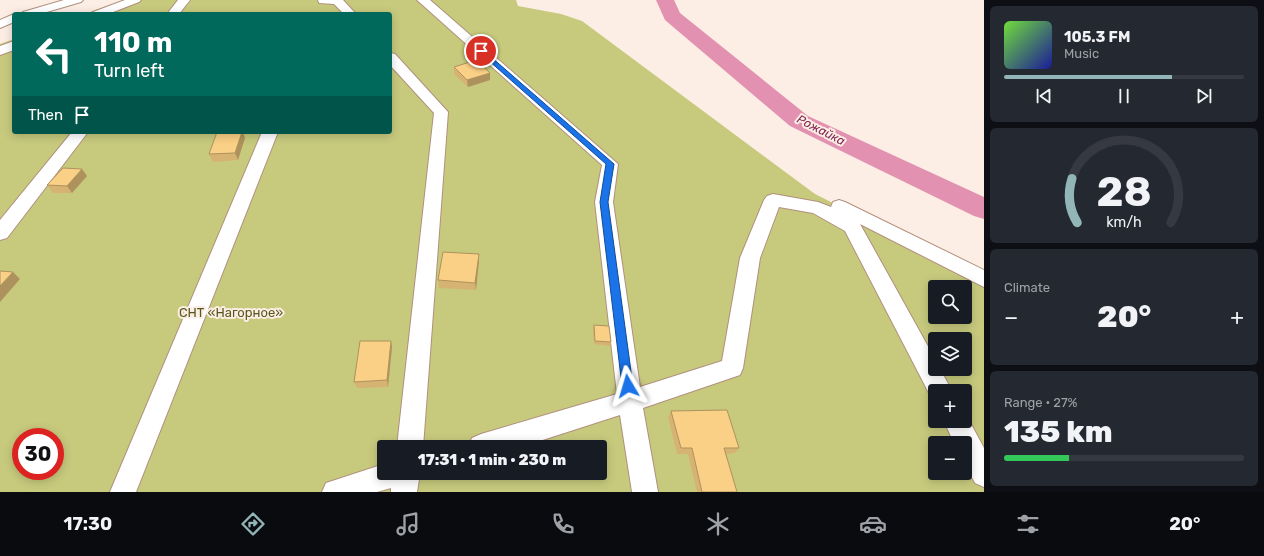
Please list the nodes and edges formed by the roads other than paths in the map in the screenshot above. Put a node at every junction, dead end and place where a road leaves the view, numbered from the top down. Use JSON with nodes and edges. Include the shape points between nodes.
{"nodes":[{"id":1,"x":52,"y":0,"type":"edge"},
{"id":2,"x":60,"y":0,"type":"edge"},
{"id":3,"x":184,"y":0,"type":"edge"},
{"id":4,"x":423,"y":0,"type":"edge"},
{"id":5,"x":74,"y":1,"type":"edge"},
{"id":6,"x":128,"y":1,"type":"edge"},
{"id":7,"x":322,"y":1,"type":"edge"},
{"id":8,"x":30,"y":12,"type":"edge"},
{"id":9,"x":33,"y":12,"type":"edge"},
{"id":10,"x":102,"y":12,"type":"edge"},
{"id":11,"x":175,"y":12,"type":"edge"},
{"id":12,"x":319,"y":12,"type":"edge"},
{"id":13,"x":348,"y":12,"type":"edge"},
{"id":14,"x":12,"y":19,"type":"edge"},
{"id":15,"x":0,"y":24,"type":"edge"},
{"id":16,"x":12,"y":46,"type":"edge"},
{"id":17,"x":0,"y":51,"type":"edge"},
{"id":18,"x":392,"y":59,"type":"edge"},
{"id":19,"x":78,"y":134,"type":"edge"},
{"id":20,"x":269,"y":134,"type":"edge"},
{"id":21,"x":812,"y":207,"type":"junction"},
{"id":22,"x":0,"y":233,"type":"edge"},
{"id":23,"x":984,"y":279,"type":"edge"},
{"id":24,"x":936,"y":384,"type":"edge"},
{"id":25,"x":630,"y":401,"type":"junction"},
{"id":26,"x":960,"y":428,"type":"edge"},
{"id":27,"x":411,"y":440,"type":"edge"},
{"id":28,"x":504,"y":440,"type":"edge"},
{"id":29,"x":984,"y":474,"type":"edge"},
{"id":30,"x":377,"y":479,"type":"edge"},
{"id":31,"x":406,"y":480,"type":"edge"},
{"id":32,"x":123,"y":492,"type":"edge"},
{"id":33,"x":335,"y":492,"type":"edge"},
{"id":34,"x":404,"y":492,"type":"edge"},
{"id":35,"x":645,"y":492,"type":"edge"}],
"edges":[{"from":1,"to":8,"type":"street"},
{"from":2,"to":5,"type":"street"},
{"from":3,"to":11,"type":"street"},
{"from":4,"to":25,"type":"street","via":[[610,164],[604,202]]},
{"from":5,"to":9,"type":"street"},
{"from":6,"to":10,"type":"street"},
{"from":7,"to":12,"type":"street"},
{"from":7,"to":13,"type":"street","via":[[337,0]]},
{"from":14,"to":15,"type":"street"},
{"from":16,"to":17,"type":"street"},
{"from":18,"to":27,"type":"street","via":[[441,112]]},
{"from":19,"to":22,"type":"street"},
{"from":20,"to":32,"type":"street"},
{"from":21,"to":23,"type":"street","via":[[815,194]]},
{"from":21,"to":24,"type":"street","via":[[852,227]]},
{"from":21,"to":25,"type":"street","via":[[772,200],[750,258],[732,368]]},
{"from":25,"to":28,"type":"street"},
{"from":25,"to":35,"type":"street"},
{"from":26,"to":29,"type":"street"},
{"from":30,"to":33,"type":"street"},
{"from":31,"to":34,"type":"street"}]}
